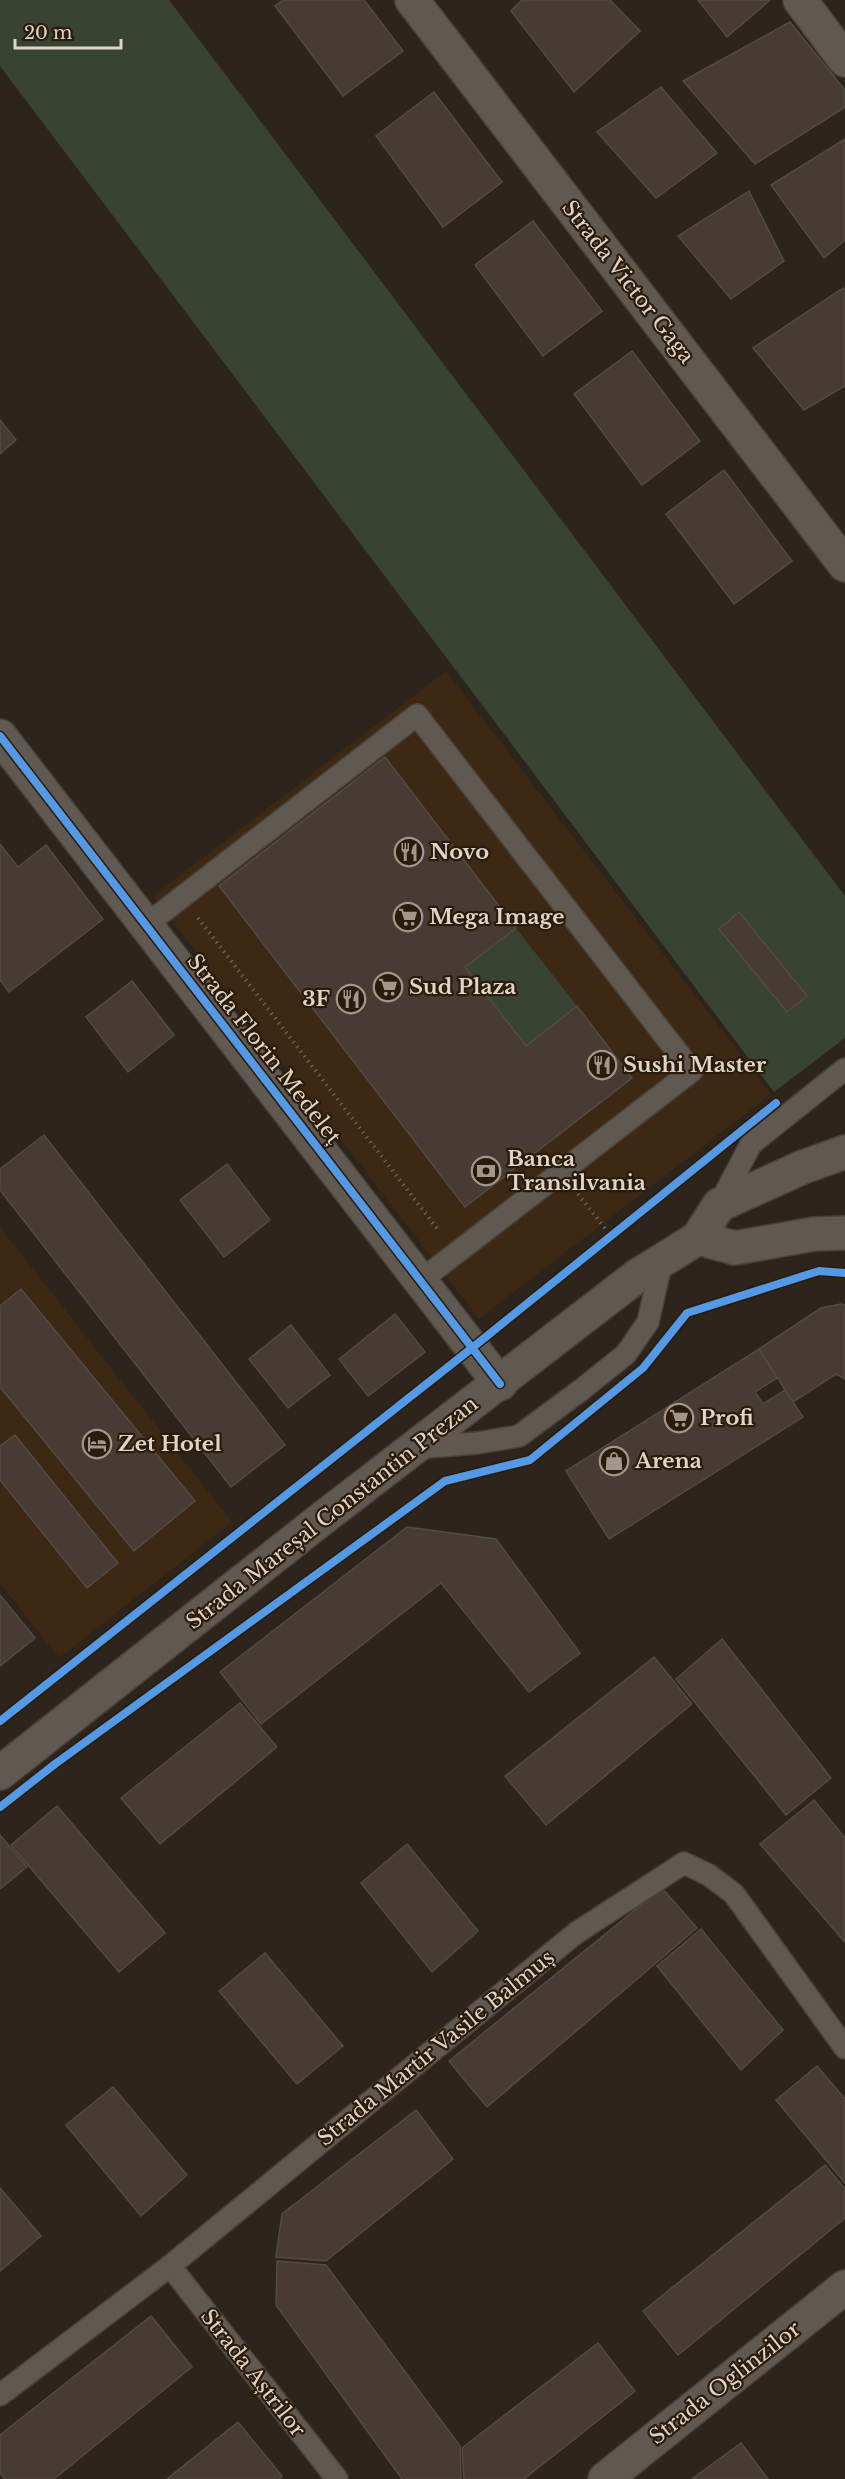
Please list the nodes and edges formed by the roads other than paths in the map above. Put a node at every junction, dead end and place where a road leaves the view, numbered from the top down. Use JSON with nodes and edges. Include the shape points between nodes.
{"nodes":[{"id":1,"x":412,"y":0,"type":"edge"},
{"id":2,"x":800,"y":0,"type":"edge"},
{"id":3,"x":845,"y":60,"type":"edge"},
{"id":4,"x":845,"y":565,"type":"edge"},
{"id":5,"x":0,"y":736,"type":"edge"},
{"id":6,"x":146,"y":925,"type":"junction"},
{"id":7,"x":845,"y":1069,"type":"edge"},
{"id":8,"x":845,"y":1152,"type":"edge"},
{"id":9,"x":719,"y":1205,"type":"junction"},
{"id":10,"x":845,"y":1233,"type":"edge"},
{"id":11,"x":698,"y":1238,"type":"junction"},
{"id":12,"x":663,"y":1260,"type":"junction"},
{"id":13,"x":420,"y":1281,"type":"junction"},
{"id":14,"x":500,"y":1384,"type":"junction"},
{"id":15,"x":415,"y":1448,"type":"junction"},
{"id":16,"x":0,"y":1773,"type":"edge"},
{"id":17,"x":845,"y":2048,"type":"edge"},
{"id":18,"x":170,"y":2266,"type":"junction"},
{"id":19,"x":845,"y":2288,"type":"edge"},
{"id":20,"x":0,"y":2395,"type":"edge"},
{"id":21,"x":337,"y":2479,"type":"edge"},
{"id":22,"x":605,"y":2479,"type":"edge"}],
"edges":[{"from":1,"to":4,"type":"street","name":"Strada Victor Gaga"},
{"from":2,"to":3,"type":"street"},
{"from":5,"to":6,"type":"street","name":"Strada Florin Medeleț"},
{"from":6,"to":13,"type":"street","name":"Strada Florin Medeleț"},
{"from":6,"to":13,"type":"lane","via":[[417,715],[692,1071]]},
{"from":7,"to":9,"type":"lane","via":[[751,1144]]},
{"from":8,"to":9,"type":"street"},
{"from":9,"to":11,"type":"street","name":"Strada Mareșal Constantin Prezan"},
{"from":10,"to":11,"type":"street","via":[[814,1234],[735,1248]]},
{"from":11,"to":12,"type":"street","name":"Strada Mareșal Constantin Prezan"},
{"from":12,"to":14,"type":"street","name":"Strada Mareșal Constantin Prezan","via":[[637,1276]]},
{"from":12,"to":15,"type":"lane","via":[[648,1323],[626,1354],[581,1390],[519,1436]]},
{"from":13,"to":14,"type":"street","name":"Strada Florin Medeleț"},
{"from":14,"to":15,"type":"street","name":"Strada Mareșal Constantin Prezan"},
{"from":15,"to":16,"type":"street","name":"Strada Mareșal Constantin Prezan"},
{"from":17,"to":18,"type":"lane","name":"Strada Martir Vasile Balmuș","via":[[734,1894],[684,1863],[576,1933]]},
{"from":18,"to":20,"type":"lane","name":"Strada Martir Vasile Balmuș"},
{"from":18,"to":21,"type":"lane","name":"Strada Aștrilor"},
{"from":19,"to":22,"type":"street","name":"Strada Oglinzilor"}]}
